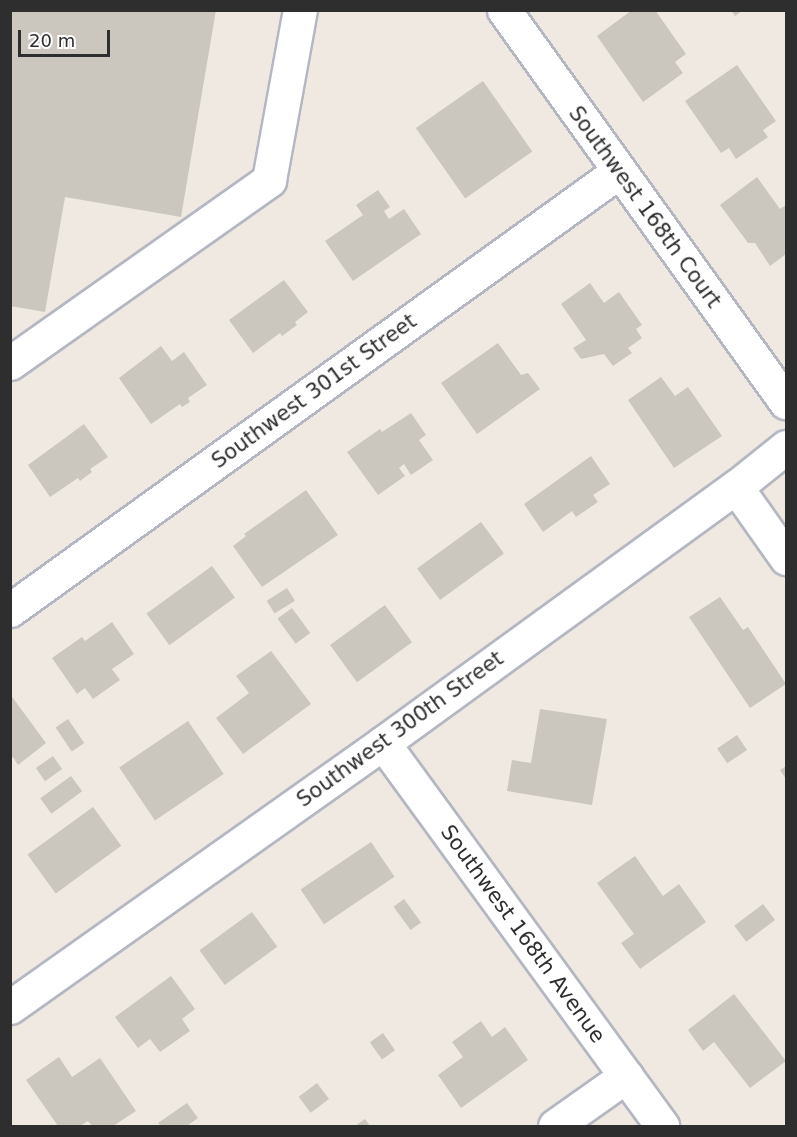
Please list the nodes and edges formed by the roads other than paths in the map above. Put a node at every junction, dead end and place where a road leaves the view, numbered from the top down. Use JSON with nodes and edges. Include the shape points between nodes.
{"nodes":[{"id":1,"x":300,"y":10,"type":"edge"},
{"id":2,"x":504,"y":10,"type":"edge"},
{"id":3,"x":618,"y":172,"type":"junction"},
{"id":4,"x":10,"y":363,"type":"edge"},
{"id":5,"x":786,"y":402,"type":"edge"},
{"id":6,"x":786,"y":447,"type":"edge"},
{"id":7,"x":736,"y":487,"type":"junction"},
{"id":8,"x":786,"y":558,"type":"edge"},
{"id":9,"x":10,"y":610,"type":"edge"},
{"id":10,"x":383,"y":742,"type":"junction"},
{"id":11,"x":10,"y":1007,"type":"edge"},
{"id":12,"x":626,"y":1076,"type":"junction"},
{"id":13,"x":555,"y":1126,"type":"edge"},
{"id":14,"x":662,"y":1126,"type":"edge"}],
"edges":[{"from":1,"to":4,"type":"street","via":[[269,180]]},
{"from":2,"to":3,"type":"street","name":"Southwest 168th Court"},
{"from":3,"to":5,"type":"street","name":"Southwest 168th Court"},
{"from":3,"to":9,"type":"street","name":"Southwest 301st Street"},
{"from":6,"to":7,"type":"street","name":"Southwest 300th Street"},
{"from":7,"to":8,"type":"street"},
{"from":7,"to":10,"type":"street","name":"Southwest 300th Street"},
{"from":10,"to":11,"type":"street","name":"Southwest 300th Street"},
{"from":10,"to":12,"type":"street","name":"Southwest 168th Avenue"},
{"from":12,"to":13,"type":"street"},
{"from":12,"to":14,"type":"street","name":"Southwest 168th Avenue"}]}
